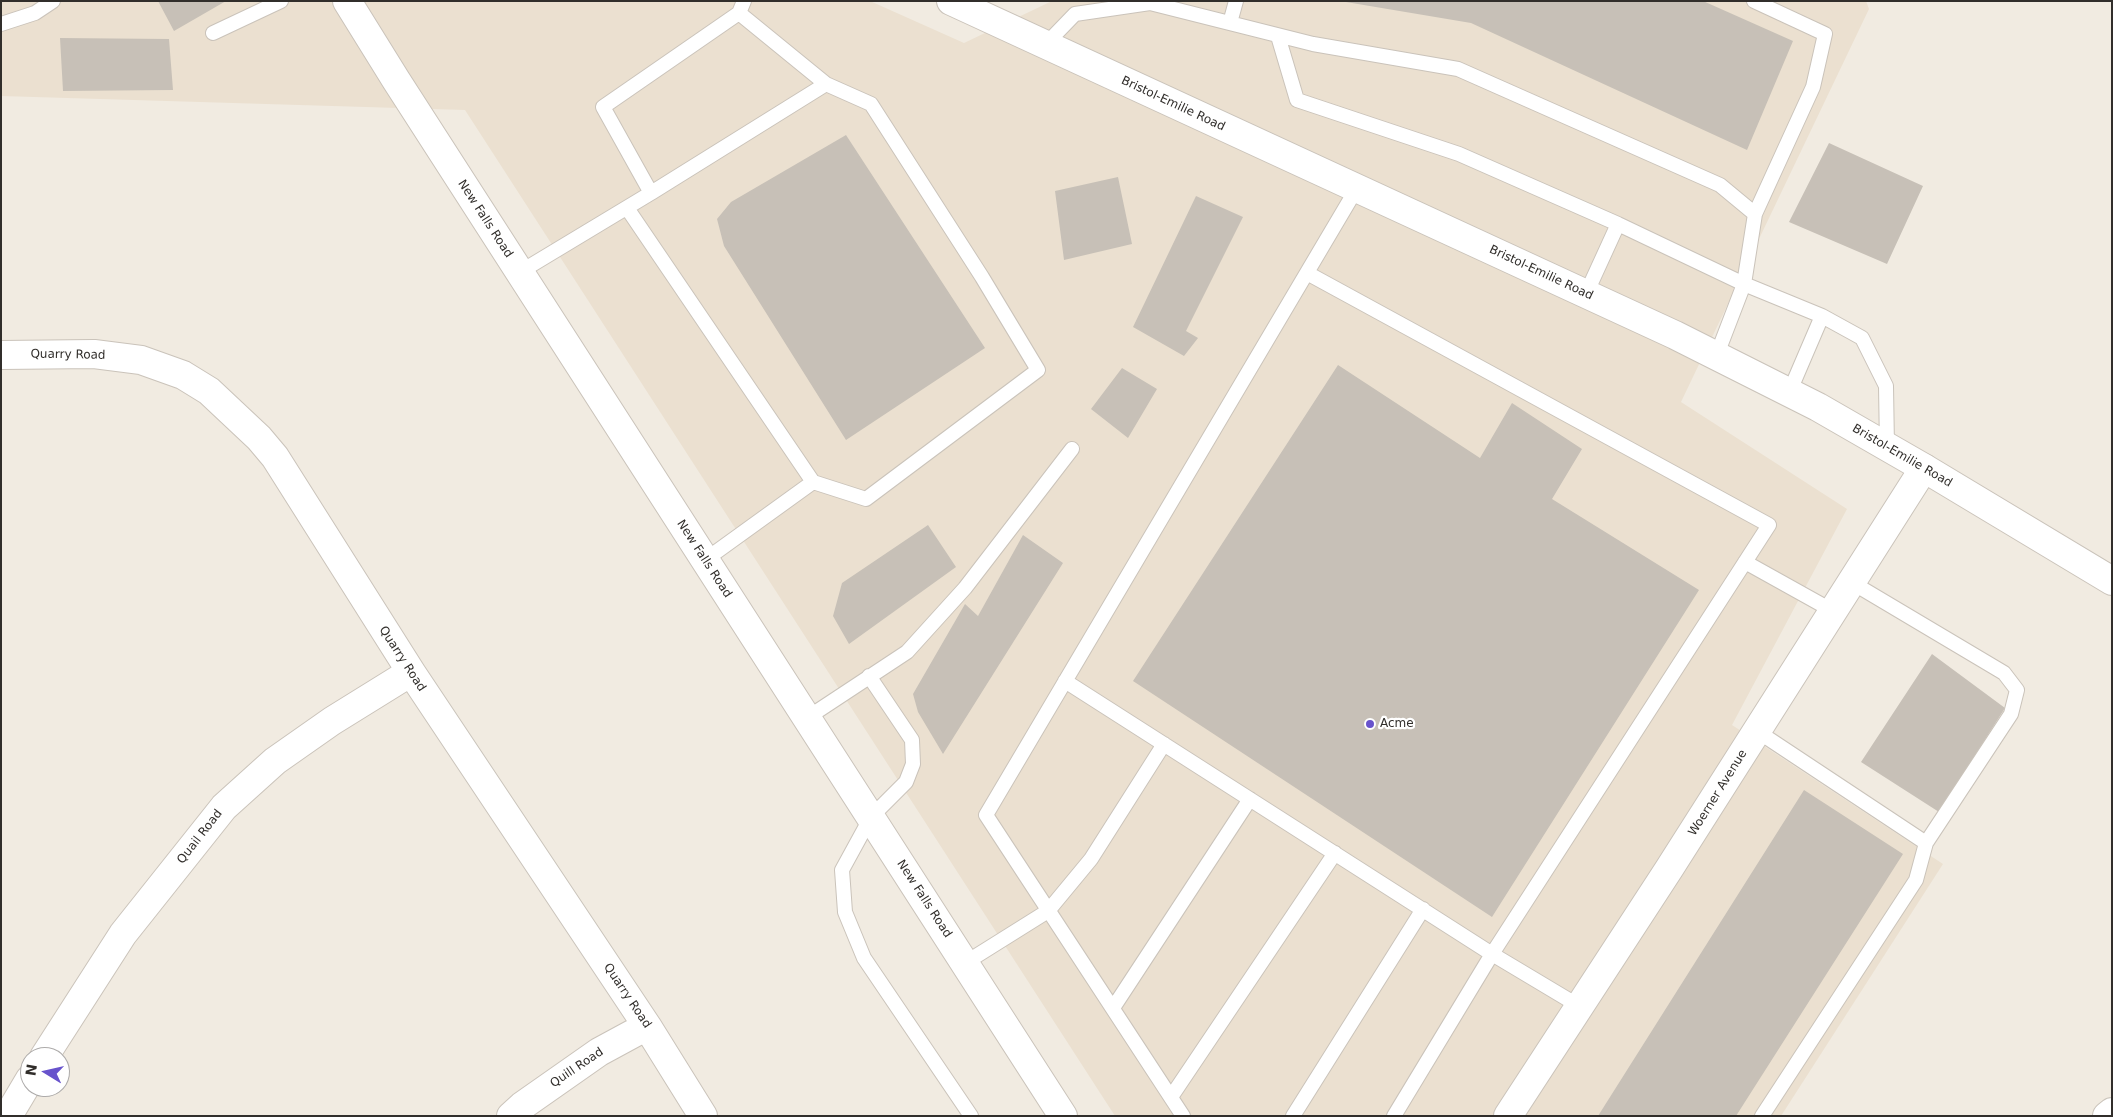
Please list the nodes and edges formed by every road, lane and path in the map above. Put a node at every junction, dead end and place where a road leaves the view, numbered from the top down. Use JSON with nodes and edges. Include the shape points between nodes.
{"nodes":[{"id":1,"x":53,"y":1,"type":"edge"},
{"id":2,"x":281,"y":1,"type":"edge"},
{"id":3,"x":347,"y":1,"type":"edge"},
{"id":4,"x":951,"y":1,"type":"edge"},
{"id":5,"x":1236,"y":1,"type":"edge"},
{"id":6,"x":1754,"y":1,"type":"edge"},
{"id":7,"x":742,"y":7,"type":"edge"},
{"id":8,"x":1,"y":24,"type":"edge"},
{"id":9,"x":1230,"y":24,"type":"junction"},
{"id":10,"x":213,"y":33,"type":"dead end"},
{"id":11,"x":1278,"y":36,"type":"junction"},
{"id":12,"x":1045,"y":45,"type":"junction"},
{"id":13,"x":826,"y":84,"type":"junction"},
{"id":14,"x":1357,"y":188,"type":"junction"},
{"id":15,"x":651,"y":193,"type":"junction"},
{"id":16,"x":627,"y":208,"type":"junction"},
{"id":17,"x":1755,"y":214,"type":"junction"},
{"id":18,"x":1618,"y":224,"type":"junction"},
{"id":19,"x":520,"y":272,"type":"junction"},
{"id":20,"x":1307,"y":273,"type":"junction"},
{"id":21,"x":1744,"y":284,"type":"junction"},
{"id":22,"x":1586,"y":294,"type":"junction"},
{"id":23,"x":1822,"y":316,"type":"junction"},
{"id":24,"x":1,"y":355,"type":"edge"},
{"id":25,"x":1716,"y":357,"type":"junction"},
{"id":26,"x":1790,"y":393,"type":"junction"},
{"id":27,"x":1887,"y":447,"type":"junction"},
{"id":28,"x":1072,"y":449,"type":"dead end"},
{"id":29,"x":1924,"y":468,"type":"junction"},
{"id":30,"x":813,"y":482,"type":"junction"},
{"id":31,"x":705,"y":560,"type":"junction"},
{"id":32,"x":1745,"y":562,"type":"junction"},
{"id":33,"x":2112,"y":581,"type":"edge"},
{"id":34,"x":1851,"y":582,"type":"junction"},
{"id":35,"x":1834,"y":610,"type":"junction"},
{"id":36,"x":411,"y":672,"type":"junction"},
{"id":37,"x":869,"y":676,"type":"junction"},
{"id":38,"x":1066,"y":681,"type":"junction"},
{"id":39,"x":806,"y":718,"type":"junction"},
{"id":40,"x":1757,"y":731,"type":"junction"},
{"id":41,"x":1164,"y":744,"type":"junction"},
{"id":42,"x":1250,"y":799,"type":"junction"},
{"id":43,"x":871,"y":817,"type":"junction"},
{"id":44,"x":1926,"y":843,"type":"junction"},
{"id":45,"x":1335,"y":853,"type":"junction"},
{"id":46,"x":1423,"y":909,"type":"junction"},
{"id":47,"x":1048,"y":911,"type":"junction"},
{"id":48,"x":1492,"y":954,"type":"junction"},
{"id":49,"x":965,"y":963,"type":"junction"},
{"id":50,"x":1579,"y":1006,"type":"junction"},
{"id":51,"x":1113,"y":1008,"type":"junction"},
{"id":52,"x":648,"y":1026,"type":"junction"},
{"id":53,"x":50,"y":1047,"type":"edge"},
{"id":54,"x":20,"y":1096,"type":"edge"},
{"id":55,"x":1171,"y":1097,"type":"junction"},
{"id":56,"x":2112,"y":1112,"type":"edge"},
{"id":57,"x":1054,"y":1113,"type":"edge"},
{"id":58,"x":8,"y":1116,"type":"edge"},
{"id":59,"x":512,"y":1116,"type":"edge"},
{"id":60,"x":704,"y":1116,"type":"edge"},
{"id":61,"x":971,"y":1116,"type":"edge"},
{"id":62,"x":1183,"y":1116,"type":"edge"},
{"id":63,"x":1292,"y":1116,"type":"edge"},
{"id":64,"x":1394,"y":1116,"type":"edge"},
{"id":65,"x":1508,"y":1116,"type":"edge"},
{"id":66,"x":1762,"y":1116,"type":"edge"},
{"id":67,"x":2107,"y":1116,"type":"edge"}],
"edges":[{"from":1,"to":8,"type":"lane","via":[[34,13]]},
{"from":2,"to":10,"type":"lane"},
{"from":3,"to":19,"type":"street","name":"New Falls Road"},
{"from":4,"to":12,"type":"street","name":"Bristol-Emilie Road"},
{"from":5,"to":9,"type":"lane"},
{"from":6,"to":17,"type":"lane","via":[[1825,34],[1813,87]]},
{"from":7,"to":13,"type":"lane"},
{"from":7,"to":15,"type":"lane","via":[[603,107]]},
{"from":9,"to":11,"type":"lane"},
{"from":9,"to":12,"type":"lane","via":[[1150,3],[1075,14]]},
{"from":11,"to":17,"type":"lane","via":[[1458,69],[1720,185]]},
{"from":11,"to":18,"type":"lane","via":[[1296,100],[1459,154]]},
{"from":12,"to":14,"type":"street","name":"Bristol-Emilie Road"},
{"from":13,"to":15,"type":"lane"},
{"from":13,"to":30,"type":"lane","via":[[871,104],[1038,370],[866,499]]},
{"from":14,"to":20,"type":"lane"},
{"from":14,"to":22,"type":"street","name":"Bristol-Emilie Road"},
{"from":15,"to":16,"type":"lane"},
{"from":16,"to":19,"type":"lane"},
{"from":16,"to":30,"type":"lane"},
{"from":17,"to":21,"type":"lane"},
{"from":18,"to":21,"type":"lane"},
{"from":18,"to":22,"type":"lane"},
{"from":19,"to":31,"type":"street","name":"New Falls Road"},
{"from":20,"to":32,"type":"lane","via":[[1768,525]]},
{"from":20,"to":38,"type":"lane"},
{"from":21,"to":23,"type":"lane"},
{"from":21,"to":25,"type":"lane"},
{"from":22,"to":25,"type":"street","name":"Bristol-Emilie Road"},
{"from":23,"to":26,"type":"lane"},
{"from":23,"to":27,"type":"lane","via":[[1862,338],[1886,386]]},
{"from":24,"to":36,"type":"street","name":"Quarry Road","via":[[94,354],[141,360],[183,375],[209,391],[275,457]]},
{"from":25,"to":26,"type":"street","name":"Bristol-Emilie Road"},
{"from":26,"to":27,"type":"street","name":"Bristol-Emilie Road"},
{"from":27,"to":29,"type":"street","name":"Bristol-Emilie Road"},
{"from":28,"to":37,"type":"lane","via":[[965,588],[907,652]]},
{"from":29,"to":33,"type":"street","name":"Bristol-Emilie Road"},
{"from":29,"to":34,"type":"street","name":"Woerner Avenue"},
{"from":30,"to":31,"type":"lane"},
{"from":31,"to":39,"type":"street","name":"New Falls Road"},
{"from":32,"to":35,"type":"lane"},
{"from":32,"to":48,"type":"lane"},
{"from":34,"to":35,"type":"street","name":"Woerner Avenue"},
{"from":34,"to":44,"type":"lane","via":[[2004,672],[2017,690],[2011,714]]},
{"from":35,"to":40,"type":"street","name":"Woerner Avenue"},
{"from":36,"to":52,"type":"street","name":"Quarry Road"},
{"from":36,"to":53,"type":"street","name":"Quail Road","via":[[275,761],[224,807],[123,934]]},
{"from":37,"to":39,"type":"lane"},
{"from":37,"to":43,"type":"lane","via":[[912,740],[914,764],[906,782]]},
{"from":38,"to":41,"type":"lane"},
{"from":38,"to":47,"type":"lane","via":[[986,815]]},
{"from":39,"to":43,"type":"street","name":"New Falls Road"},
{"from":40,"to":44,"type":"lane"},
{"from":40,"to":50,"type":"street","name":"Woerner Avenue"},
{"from":41,"to":42,"type":"lane"},
{"from":41,"to":47,"type":"lane","via":[[1091,859]]},
{"from":42,"to":45,"type":"lane"},
{"from":42,"to":51,"type":"lane"},
{"from":43,"to":49,"type":"street","name":"New Falls Road"},
{"from":43,"to":61,"type":"lane","via":[[842,870],[845,912],[864,958]]},
{"from":44,"to":66,"type":"lane","via":[[1916,880]]},
{"from":45,"to":46,"type":"lane"},
{"from":45,"to":55,"type":"lane"},
{"from":46,"to":48,"type":"lane"},
{"from":46,"to":63,"type":"lane"},
{"from":47,"to":49,"type":"lane"},
{"from":47,"to":51,"type":"lane"},
{"from":48,"to":50,"type":"lane"},
{"from":48,"to":64,"type":"lane"},
{"from":49,"to":57,"type":"street","name":"New Falls Road"},
{"from":50,"to":65,"type":"street","name":"Woerner Avenue"},
{"from":51,"to":55,"type":"lane"},
{"from":52,"to":59,"type":"street","name":"Quill Road","via":[[599,1052]]},
{"from":52,"to":60,"type":"street","name":"Quarry Road"},
{"from":54,"to":58,"type":"street"},
{"from":55,"to":62,"type":"lane"},
{"from":56,"to":67,"type":"street"}]}
